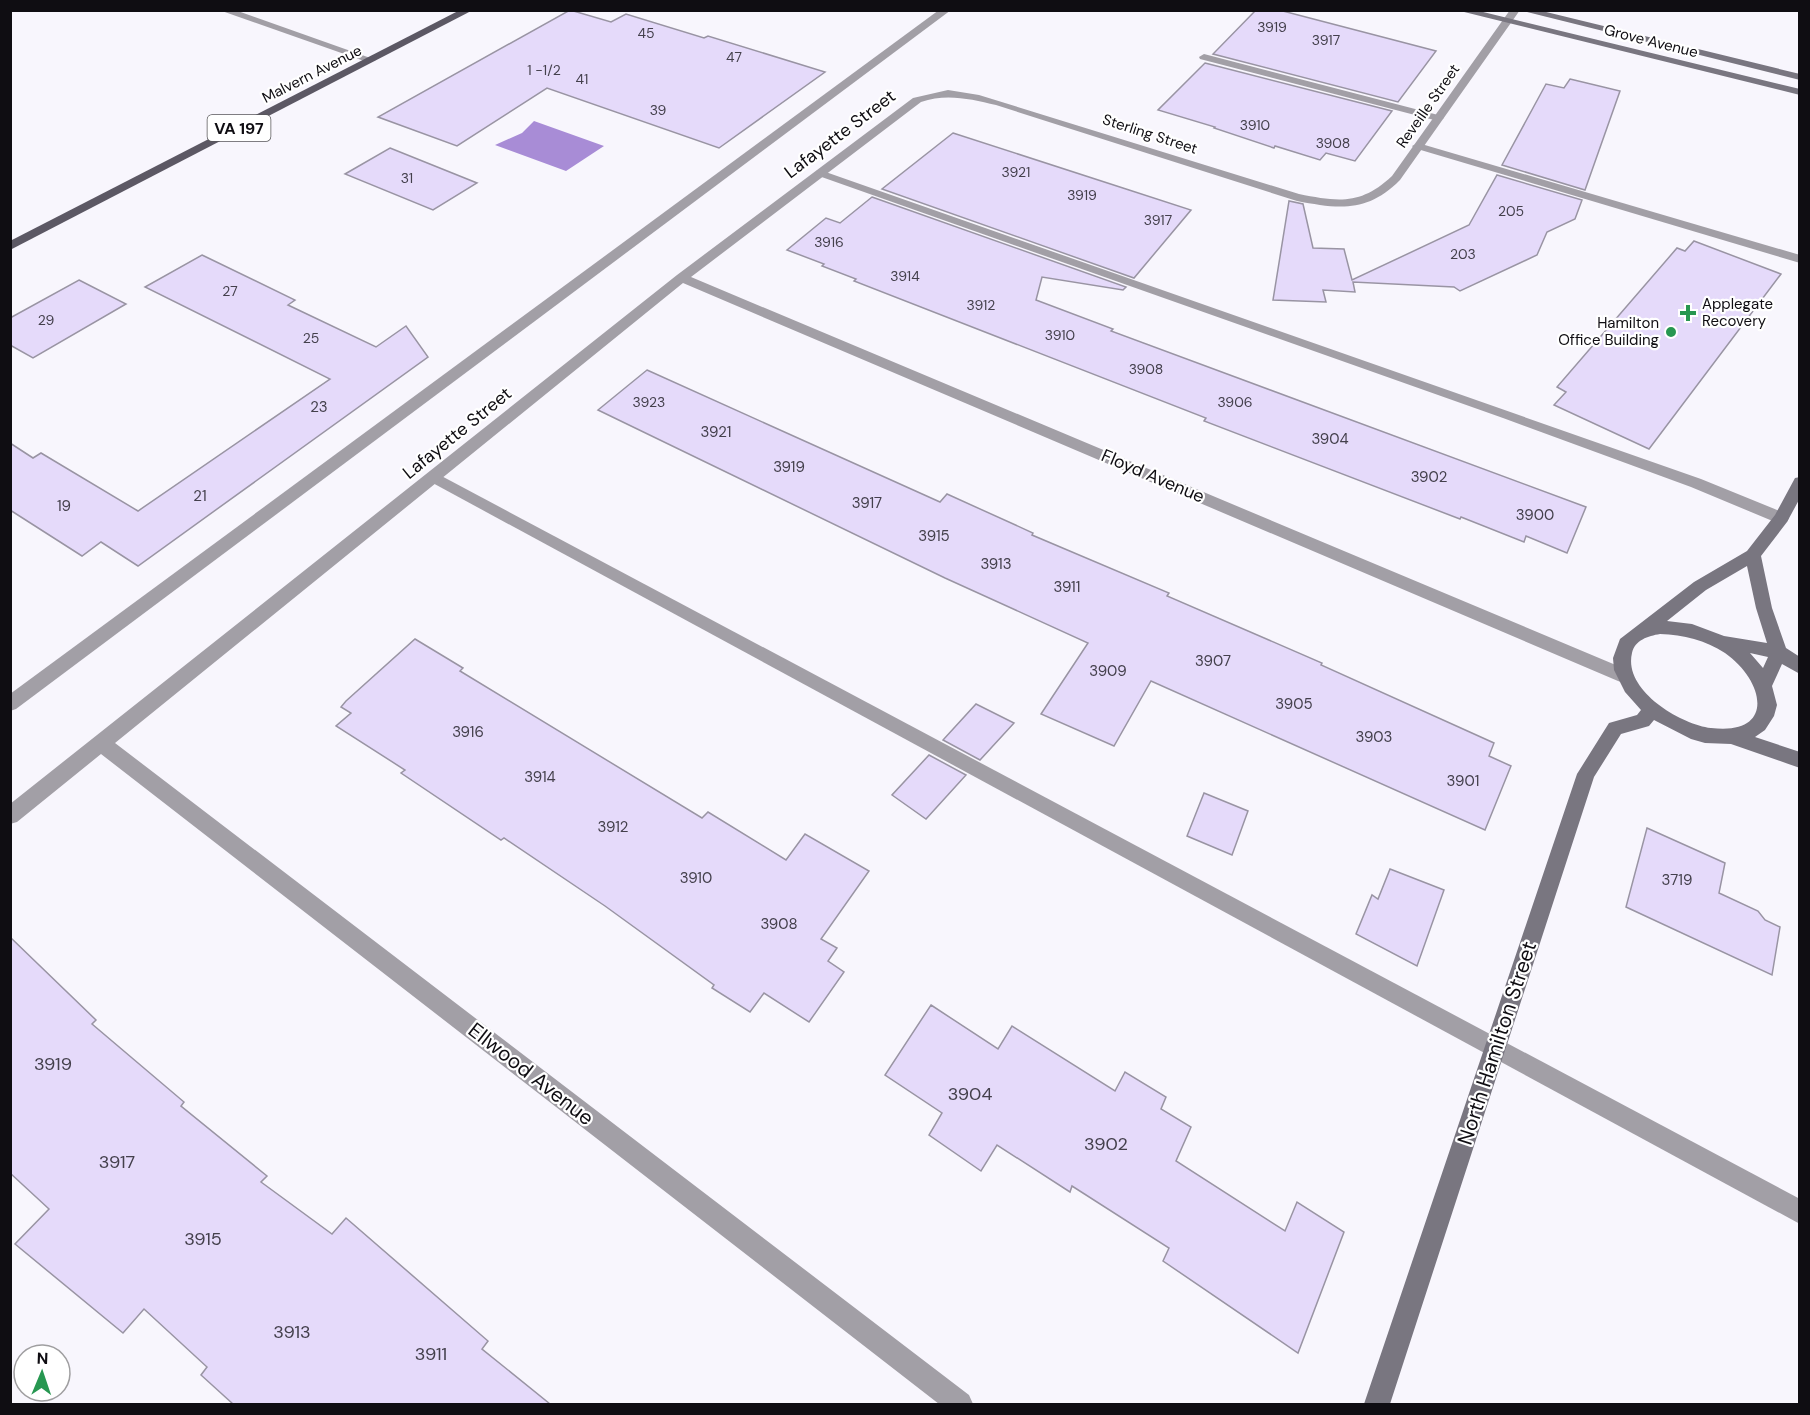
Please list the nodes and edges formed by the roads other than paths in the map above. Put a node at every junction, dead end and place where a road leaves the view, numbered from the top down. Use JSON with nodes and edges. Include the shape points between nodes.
{"nodes":[{"id":1,"x":224,"y":10,"type":"edge"},
{"id":2,"x":468,"y":10,"type":"edge"},
{"id":3,"x":946,"y":10,"type":"edge"},
{"id":4,"x":1461,"y":10,"type":"edge"},
{"id":5,"x":1515,"y":10,"type":"edge"},
{"id":6,"x":1524,"y":10,"type":"edge"},
{"id":7,"x":1507,"y":22,"type":"junction"},
{"id":8,"x":1204,"y":57,"type":"dead end"},
{"id":9,"x":371,"y":60,"type":"junction"},
{"id":10,"x":1800,"y":77,"type":"edge"},
{"id":11,"x":1800,"y":92,"type":"edge"},
{"id":12,"x":936,"y":93,"type":"joint"},
{"id":13,"x":1438,"y":118,"type":"junction"},
{"id":14,"x":1418,"y":146,"type":"junction"},
{"id":15,"x":820,"y":173,"type":"junction"},
{"id":16,"x":1354,"y":203,"type":"joint"},
{"id":17,"x":10,"y":246,"type":"edge"},
{"id":18,"x":1800,"y":259,"type":"edge"},
{"id":19,"x":682,"y":278,"type":"junction"},
{"id":20,"x":434,"y":477,"type":"junction"},
{"id":21,"x":1800,"y":482,"type":"edge"},
{"id":22,"x":1782,"y":518,"type":"junction"},
{"id":23,"x":1753,"y":555,"type":"junction"},
{"id":24,"x":1644,"y":630,"type":"junction"},
{"id":25,"x":1717,"y":640,"type":"junction"},
{"id":26,"x":1779,"y":652,"type":"junction"},
{"id":27,"x":1800,"y":667,"type":"edge"},
{"id":28,"x":1624,"y":676,"type":"junction"},
{"id":29,"x":1764,"y":685,"type":"junction"},
{"id":30,"x":10,"y":704,"type":"edge"},
{"id":31,"x":1651,"y":710,"type":"junction"},
{"id":32,"x":1729,"y":736,"type":"junction"},
{"id":33,"x":102,"y":744,"type":"junction"},
{"id":34,"x":1800,"y":760,"type":"edge"},
{"id":35,"x":10,"y":816,"type":"edge"},
{"id":36,"x":1497,"y":1047,"type":"junction"},
{"id":37,"x":1800,"y":1212,"type":"edge"},
{"id":38,"x":960,"y":1404,"type":"edge"},
{"id":39,"x":1377,"y":1404,"type":"edge"}],
"edges":[{"from":1,"to":9,"type":"street"},
{"from":2,"to":9,"type":"main road","name":"Malvern Avenue","number":"VA 197"},
{"from":3,"to":30,"type":"street"},
{"from":4,"to":7,"type":"street","name":"Grove Avenue"},
{"from":5,"to":7,"type":"street","name":"Reveille Street"},
{"from":6,"to":10,"type":"street","name":"Grove Avenue"},
{"from":7,"to":11,"type":"street","name":"Grove Avenue"},
{"from":7,"to":13,"type":"street","name":"Reveille Street"},
{"from":8,"to":13,"type":"street"},
{"from":9,"to":17,"type":"main road","name":"Malvern Avenue","number":"VA 197"},
{"from":12,"to":15,"type":"street","name":"Lafayette Street","via":[[917,100]]},
{"from":12,"to":16,"type":"street","name":"Sterling Street","via":[[967,94],[1000,102],[1297,197]]},
{"from":13,"to":14,"type":"street","name":"Reveille Street"},
{"from":14,"to":16,"type":"street","name":"Reveille Street","via":[[1382,193]]},
{"from":14,"to":18,"type":"street"},
{"from":15,"to":19,"type":"street","name":"Lafayette Street"},
{"from":15,"to":22,"type":"street","via":[[1530,423]]},
{"from":19,"to":20,"type":"street","name":"Lafayette Street"},
{"from":19,"to":28,"type":"street","name":"Floyd Avenue"},
{"from":20,"to":33,"type":"street","name":"Lafayette Street"},
{"from":20,"to":36,"type":"street"},
{"from":21,"to":22,"type":"street"},
{"from":22,"to":23,"type":"street"},
{"from":23,"to":24,"type":"street","via":[[1700,586]]},
{"from":23,"to":26,"type":"street","via":[[1764,608]]},
{"from":24,"to":25,"type":"street","via":[[1678,627]]},
{"from":24,"to":28,"type":"street","via":[[1630,637],[1623,649]]},
{"from":25,"to":26,"type":"street"},
{"from":25,"to":29,"type":"street","via":[[1746,660]]},
{"from":26,"to":27,"type":"street"},
{"from":26,"to":29,"type":"street"},
{"from":28,"to":31,"type":"street"},
{"from":29,"to":32,"type":"street","via":[[1768,700],[1759,725],[1746,733]]},
{"from":31,"to":32,"type":"street","via":[[1691,731]]},
{"from":31,"to":36,"type":"street","name":"North Hamilton Street","via":[[1643,721],[1615,728],[1586,774]]},
{"from":32,"to":34,"type":"street"},
{"from":33,"to":35,"type":"street","name":"Lafayette Street"},
{"from":33,"to":38,"type":"street","name":"Ellwood Avenue"},
{"from":36,"to":37,"type":"street"},
{"from":36,"to":39,"type":"street","name":"North Hamilton Street"}]}
